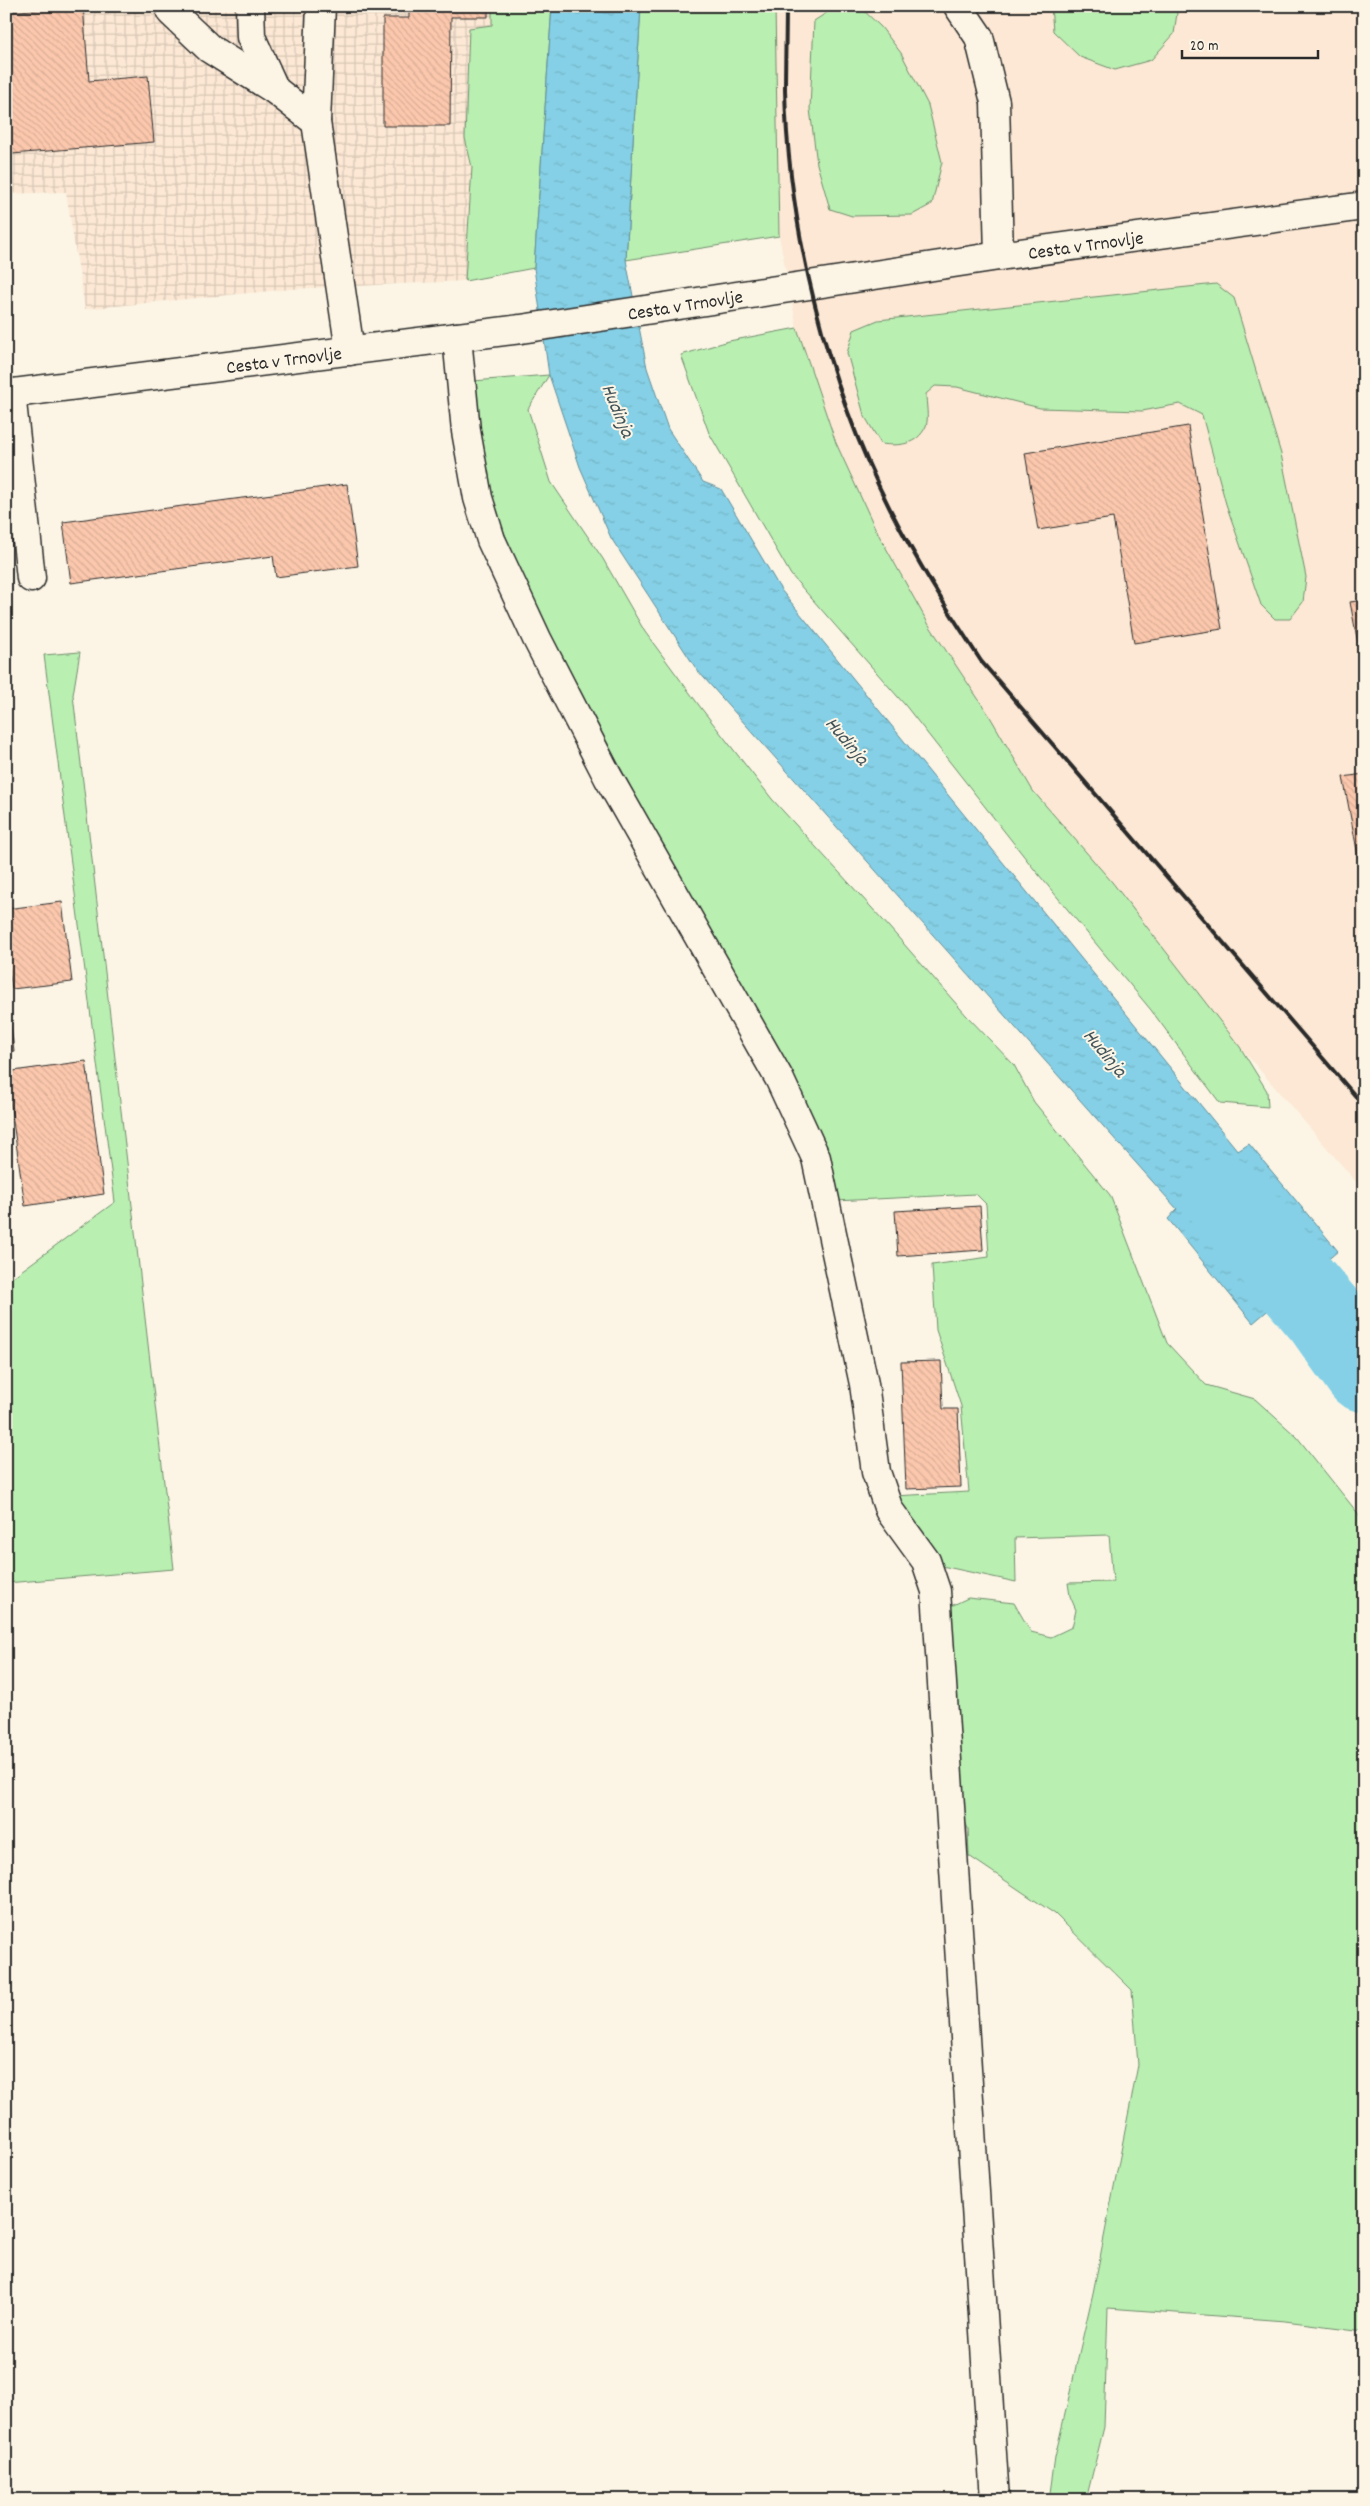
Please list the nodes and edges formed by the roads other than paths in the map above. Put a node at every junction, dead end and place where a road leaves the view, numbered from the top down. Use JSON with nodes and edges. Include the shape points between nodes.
{"nodes":[{"id":1,"x":169,"y":6,"type":"edge"},
{"id":2,"x":250,"y":6,"type":"edge"},
{"id":3,"x":321,"y":6,"type":"edge"},
{"id":4,"x":958,"y":6,"type":"edge"},
{"id":5,"x":275,"y":90,"type":"junction"},
{"id":6,"x":316,"y":122,"type":"junction"},
{"id":7,"x":1364,"y":206,"type":"edge"},
{"id":8,"x":999,"y":256,"type":"junction"},
{"id":9,"x":456,"y":337,"type":"junction"},
{"id":10,"x":350,"y":351,"type":"junction"},
{"id":11,"x":8,"y":394,"type":"edge"},
{"id":12,"x":31,"y":578,"type":"dead end"},
{"id":13,"x":995,"y":2500,"type":"edge"}],
"edges":[{"from":1,"to":5,"type":"street","via":[[171,12],[210,49]]},
{"from":2,"to":5,"type":"street","via":[[251,36]]},
{"from":3,"to":6,"type":"street"},
{"from":4,"to":8,"type":"street","via":[[979,36],[995,102]]},
{"from":5,"to":6,"type":"street"},
{"from":6,"to":10,"type":"street"},
{"from":7,"to":8,"type":"street","name":"Cesta v Trnovlje"},
{"from":8,"to":9,"type":"street","name":"Cesta v Trnovlje"},
{"from":9,"to":10,"type":"street","name":"Cesta v Trnovlje"},
{"from":9,"to":13,"type":"street","via":[[466,430],[478,498],[491,540],[537,639],[608,777],[779,1078],[816,1158],[864,1384],[876,1472],[889,1510],[926,1561],[936,1591]]},
{"from":10,"to":11,"type":"street","name":"Cesta v Trnovlje"},
{"from":11,"to":12,"type":"street"}]}
